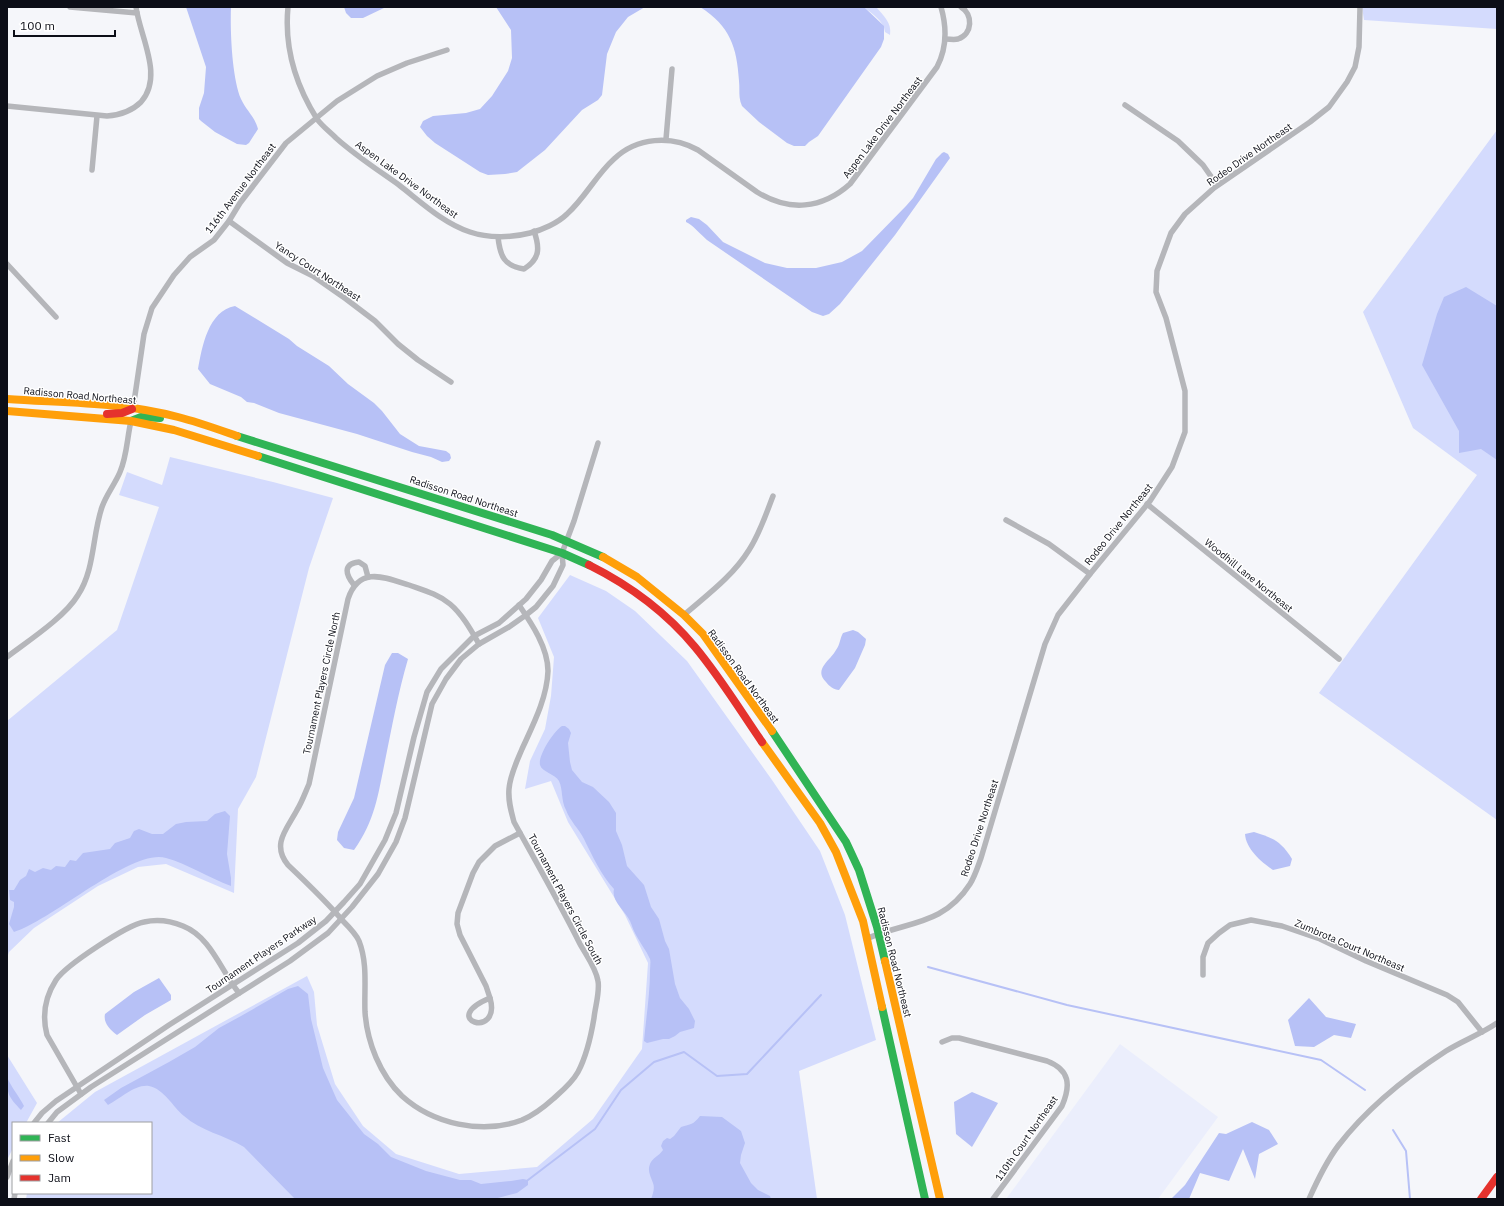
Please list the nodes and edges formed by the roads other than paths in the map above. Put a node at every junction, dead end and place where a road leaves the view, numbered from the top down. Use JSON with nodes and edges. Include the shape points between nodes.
{"nodes":[{"id":1,"x":70,"y":7,"type":"edge"},
{"id":2,"x":288,"y":7,"type":"edge"},
{"id":3,"x":941,"y":7,"type":"edge"},
{"id":4,"x":961,"y":7,"type":"edge"},
{"id":5,"x":1360,"y":7,"type":"edge"},
{"id":6,"x":136,"y":10,"type":"edge"},
{"id":7,"x":945,"y":39,"type":"junction"},
{"id":8,"x":447,"y":50,"type":"dead end"},
{"id":9,"x":672,"y":69,"type":"dead end"},
{"id":10,"x":1125,"y":105,"type":"dead end"},
{"id":11,"x":7,"y":106,"type":"edge"},
{"id":12,"x":97,"y":116,"type":"junction"},
{"id":13,"x":317,"y":118,"type":"junction"},
{"id":14,"x":666,"y":140,"type":"junction"},
{"id":15,"x":92,"y":170,"type":"dead end"},
{"id":16,"x":1217,"y":185,"type":"junction"},
{"id":17,"x":229,"y":222,"type":"junction"},
{"id":18,"x":534,"y":231,"type":"junction"},
{"id":19,"x":498,"y":237,"type":"junction"},
{"id":20,"x":7,"y":264,"type":"edge"},
{"id":21,"x":56,"y":317,"type":"dead end"},
{"id":22,"x":451,"y":382,"type":"dead end"},
{"id":23,"x":7,"y":399,"type":"edge"},
{"id":24,"x":133,"y":409,"type":"junction"},
{"id":25,"x":7,"y":411,"type":"edge"},
{"id":26,"x":79,"y":417,"type":"junction"},
{"id":27,"x":178,"y":417,"type":"junction"},
{"id":28,"x":131,"y":421,"type":"junction"},
{"id":29,"x":598,"y":443,"type":"dead end"},
{"id":30,"x":773,"y":496,"type":"dead end"},
{"id":31,"x":1147,"y":504,"type":"junction"},
{"id":32,"x":1006,"y":520,"type":"dead end"},
{"id":33,"x":566,"y":540,"type":"junction"},
{"id":34,"x":562,"y":553,"type":"junction"},
{"id":35,"x":1090,"y":574,"type":"junction"},
{"id":36,"x":368,"y":577,"type":"junction"},
{"id":37,"x":354,"y":585,"type":"junction"},
{"id":38,"x":520,"y":605,"type":"junction"},
{"id":39,"x":526,"y":615,"type":"junction"},
{"id":40,"x":684,"y":615,"type":"junction"},
{"id":41,"x":474,"y":636,"type":"junction"},
{"id":42,"x":479,"y":644,"type":"junction"},
{"id":43,"x":7,"y":657,"type":"edge"},
{"id":44,"x":1339,"y":660,"type":"dead end"},
{"id":45,"x":520,"y":833,"type":"junction"},
{"id":46,"x":334,"y":911,"type":"junction"},
{"id":47,"x":341,"y":918,"type":"junction"},
{"id":48,"x":879,"y":933,"type":"junction"},
{"id":49,"x":866,"y":939,"type":"junction"},
{"id":50,"x":1203,"y":975,"type":"dead end"},
{"id":51,"x":233,"y":985,"type":"junction"},
{"id":52,"x":239,"y":993,"type":"junction"},
{"id":53,"x":490,"y":998,"type":"junction"},
{"id":54,"x":1497,"y":1023,"type":"edge"},
{"id":55,"x":1482,"y":1032,"type":"junction"},
{"id":56,"x":942,"y":1042,"type":"dead end"},
{"id":57,"x":77,"y":1087,"type":"junction"},
{"id":58,"x":81,"y":1094,"type":"junction"},
{"id":59,"x":35,"y":1122,"type":"edge"},
{"id":60,"x":49,"y":1122,"type":"edge"},
{"id":61,"x":12,"y":1163,"type":"edge"},
{"id":62,"x":7,"y":1177,"type":"edge"},
{"id":63,"x":1497,"y":1177,"type":"edge"},
{"id":64,"x":925,"y":1199,"type":"edge"},
{"id":65,"x":940,"y":1199,"type":"edge"},
{"id":66,"x":993,"y":1199,"type":"edge"},
{"id":67,"x":1309,"y":1199,"type":"edge"},
{"id":68,"x":1481,"y":1199,"type":"edge"}],
"edges":[{"from":1,"to":6,"type":"street"},
{"from":2,"to":13,"type":"street","name":"Aspen Lake Drive Northeast","via":[[287,31],[291,61],[300,89]]},
{"from":3,"to":7,"type":"street","name":"Aspen Lake Drive Northeast","via":[[946,26]]},
{"from":4,"to":7,"type":"street","via":[[968,13],[970,20],[967,32],[958,39]]},
{"from":5,"to":16,"type":"street","name":"Rodeo Drive Northeast","via":[[1359,47],[1355,67],[1329,107]]},
{"from":6,"to":12,"type":"street","via":[[151,66],[150,88],[140,103],[131,110],[114,116]]},
{"from":7,"to":14,"type":"street","name":"Aspen Lake Drive Northeast","via":[[941,59],[932,75],[850,184],[830,199],[808,206],[785,204],[767,198],[698,150],[689,145]]},
{"from":8,"to":13,"type":"street","name":"116th Avenue Northeast","via":[[377,76],[352,90]]},
{"from":9,"to":14,"type":"street"},
{"from":10,"to":16,"type":"street","via":[[1178,141],[1202,165]]},
{"from":11,"to":12,"type":"street"},
{"from":12,"to":15,"type":"street"},
{"from":13,"to":17,"type":"street","name":"116th Avenue Northeast","via":[[276,154]]},
{"from":13,"to":19,"type":"street","name":"Aspen Lake Drive Northeast","via":[[331,134],[362,159],[441,216],[470,232]]},
{"from":14,"to":18,"type":"street","name":"Aspen Lake Drive Northeast","via":[[642,143],[622,152],[566,216]]},
{"from":16,"to":31,"type":"street","name":"Rodeo Drive Northeast","via":[[1185,214],[1172,233],[1157,271],[1156,292],[1166,318],[1186,391],[1185,432],[1172,467]]},
{"from":17,"to":22,"type":"street","name":"Yancy Court Northeast","via":[[287,263],[313,276],[346,299],[418,360]]},
{"from":17,"to":24,"type":"street","name":"116th Avenue Northeast","via":[[214,240],[190,258],[174,275],[152,308],[144,334]]},
{"from":18,"to":19,"type":"street","name":"Aspen Lake Drive Northeast"},
{"from":18,"to":19,"type":"street","via":[[538,243],[536,257],[533,263],[524,269],[512,267],[503,257]]},
{"from":20,"to":21,"type":"street"},
{"from":23,"to":24,"type":"main road","name":"Radisson Road Northeast"},
{"from":24,"to":26,"type":"main road","via":[[114,414],[85,413]]},
{"from":24,"to":27,"type":"main road","name":"Radisson Road Northeast"},
{"from":25,"to":26,"type":"main road"},
{"from":26,"to":28,"type":"main road"},
{"from":27,"to":28,"type":"main road","via":[[170,420],[141,417]]},
{"from":27,"to":33,"type":"main road","name":"Radisson Road Northeast"},
{"from":28,"to":34,"type":"main road","via":[[203,438]]},
{"from":28,"to":43,"type":"street","via":[[125,460],[102,506],[91,560],[78,595],[50,624]]},
{"from":29,"to":33,"type":"street","name":"Tournament Players Parkway"},
{"from":30,"to":40,"type":"street","via":[[757,535],[743,559]]},
{"from":31,"to":35,"type":"street","name":"Rodeo Drive Northeast"},
{"from":31,"to":44,"type":"street","name":"Woodhill Lane Northeast"},
{"from":32,"to":35,"type":"street","via":[[1049,544]]},
{"from":33,"to":34,"type":"street","name":"Tournament Players Parkway"},
{"from":33,"to":40,"type":"main road","name":"Radisson Road Northeast","via":[[604,557],[637,577]]},
{"from":34,"to":38,"type":"street","name":"Tournament Players Parkway","via":[[552,561],[534,590]]},
{"from":34,"to":39,"type":"street","name":"Tournament Players Parkway","via":[[562,565],[553,586]]},
{"from":34,"to":49,"type":"main road","via":[[609,576],[635,593],[660,613],[694,647],[831,841],[850,883],[863,921]]},
{"from":35,"to":48,"type":"street","name":"Rodeo Drive Northeast","via":[[1058,615],[1045,644],[972,882],[958,901],[946,910],[927,920]]},
{"from":36,"to":37,"type":"street"},
{"from":36,"to":37,"type":"street","via":[[365,566],[359,562],[353,563],[347,572]]},
{"from":36,"to":41,"type":"street","via":[[383,577],[433,593],[458,612]]},
{"from":37,"to":46,"type":"street","name":"Tournament Players Circle North","via":[[348,599],[309,784],[280,844],[283,858],[288,865]]},
{"from":38,"to":39,"type":"street","name":"Tournament Players Circle South"},
{"from":38,"to":41,"type":"street","name":"Tournament Players Parkway","via":[[499,624]]},
{"from":39,"to":42,"type":"street","name":"Tournament Players Parkway"},
{"from":39,"to":45,"type":"street","name":"Tournament Players Circle South","via":[[538,636],[548,670],[534,724],[516,763],[509,788],[509,804]]},
{"from":40,"to":48,"type":"main road","name":"Radisson Road Northeast","via":[[703,634],[750,699],[846,842],[859,870]]},
{"from":41,"to":42,"type":"street"},
{"from":41,"to":46,"type":"street","name":"Tournament Players Parkway","via":[[441,669],[427,692],[396,814],[385,840],[360,884]]},
{"from":42,"to":47,"type":"street","name":"Tournament Players Parkway","via":[[446,679],[432,704],[405,818],[396,842],[378,874]]},
{"from":45,"to":47,"type":"street","name":"Tournament Players Circle South","via":[[596,974],[598,983],[592,1030],[578,1073],[550,1102],[521,1120],[498,1126],[451,1123],[420,1110],[402,1096],[381,1068],[371,1045],[366,1014],[363,953],[358,939]]},
{"from":45,"to":53,"type":"street","via":[[495,846],[479,862],[458,912],[460,936]]},
{"from":46,"to":47,"type":"street","name":"Tournament Players Circle South"},
{"from":46,"to":51,"type":"street","name":"Tournament Players Parkway","via":[[326,922],[298,943]]},
{"from":47,"to":52,"type":"street","name":"Tournament Players Parkway","via":[[328,933],[290,961]]},
{"from":48,"to":49,"type":"street","name":"Rodeo Drive Northeast"},
{"from":48,"to":65,"type":"main road","name":"Radisson Road Northeast"},
{"from":49,"to":64,"type":"main road"},
{"from":50,"to":55,"type":"street","name":"Zumbrota Court Northeast","via":[[1203,957],[1208,943],[1230,926],[1251,920],[1282,926],[1320,939],[1448,995],[1458,1002]]},
{"from":51,"to":52,"type":"street"},
{"from":51,"to":57,"type":"street","name":"Tournament Players Parkway"},
{"from":51,"to":57,"type":"street","via":[[208,946],[194,932],[174,923],[154,920],[126,929],[69,966],[55,980],[48,996],[44,1025],[47,1035]]},
{"from":52,"to":58,"type":"street","name":"Tournament Players Parkway"},
{"from":53,"to":53,"type":"street","via":[[492,1011],[484,1021],[478,1024],[470,1020],[470,1011]]},
{"from":54,"to":55,"type":"street"},
{"from":55,"to":67,"type":"street","via":[[1447,1051],[1412,1075],[1367,1113],[1338,1146]]},
{"from":56,"to":66,"type":"street","name":"110th Court Northeast","via":[[959,1038],[1056,1064],[1062,1070],[1068,1084],[1062,1106]]},
{"from":57,"to":58,"type":"street"},
{"from":57,"to":59,"type":"street","name":"Tournament Players Parkway","via":[[56,1101]]},
{"from":58,"to":60,"type":"street","name":"Tournament Players Parkway","via":[[57,1112]]},
{"from":61,"to":62,"type":"street"},
{"from":63,"to":68,"type":"main road"}]}
